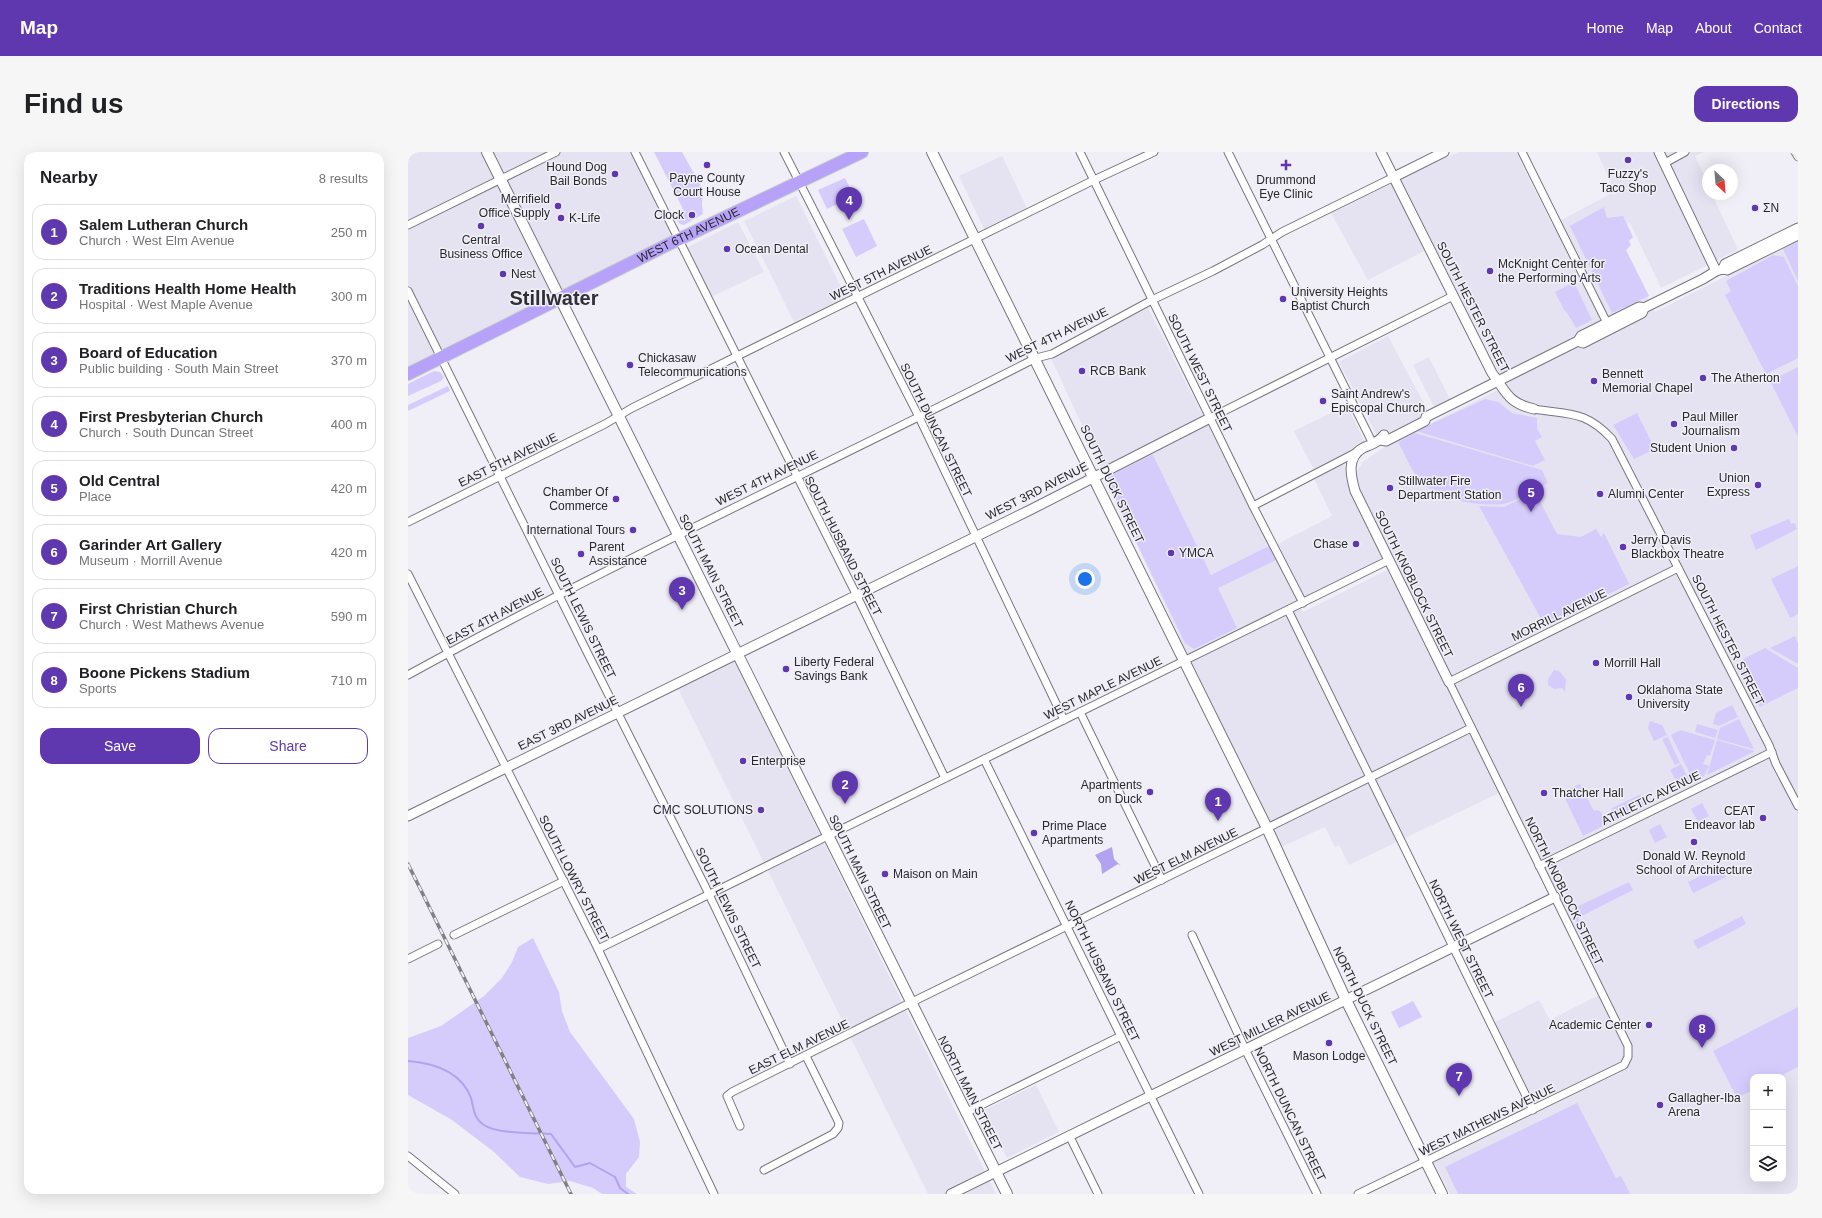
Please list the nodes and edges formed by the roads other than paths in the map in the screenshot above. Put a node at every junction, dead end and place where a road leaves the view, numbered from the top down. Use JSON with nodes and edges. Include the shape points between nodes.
{"nodes":[{"id":1,"x":487,"y":152,"type":"edge"},
{"id":2,"x":556,"y":152,"type":"edge"},
{"id":3,"x":634,"y":152,"type":"edge"},
{"id":4,"x":784,"y":152,"type":"edge"},
{"id":5,"x":862,"y":152,"type":"edge"},
{"id":6,"x":932,"y":152,"type":"edge"},
{"id":7,"x":1080,"y":152,"type":"edge"},
{"id":8,"x":1154,"y":152,"type":"edge"},
{"id":9,"x":1228,"y":152,"type":"edge"},
{"id":10,"x":1381,"y":152,"type":"edge"},
{"id":11,"x":1444,"y":152,"type":"edge"},
{"id":12,"x":1522,"y":152,"type":"edge"},
{"id":13,"x":1659,"y":152,"type":"edge"},
{"id":14,"x":1685,"y":152,"type":"edge"},
{"id":15,"x":1795,"y":152,"type":"edge"},
{"id":16,"x":1798,"y":157,"type":"edge"},
{"id":17,"x":1665,"y":163,"type":"junction"},
{"id":18,"x":1394,"y":177,"type":"junction"},
{"id":19,"x":501,"y":180,"type":"junction"},
{"id":20,"x":1094,"y":180,"type":"junction"},
{"id":21,"x":799,"y":182,"type":"junction"},
{"id":22,"x":408,"y":225,"type":"edge"},
{"id":23,"x":1798,"y":228,"type":"edge"},
{"id":24,"x":1798,"y":235,"type":"edge"},
{"id":25,"x":976,"y":239,"type":"junction"},
{"id":26,"x":1271,"y":240,"type":"junction"},
{"id":27,"x":678,"y":241,"type":"junction"},
{"id":28,"x":1719,"y":270,"type":"junction"},
{"id":29,"x":408,"y":291,"type":"edge"},
{"id":30,"x":1453,"y":296,"type":"junction"},
{"id":31,"x":560,"y":298,"type":"junction"},
{"id":32,"x":857,"y":298,"type":"junction"},
{"id":33,"x":1152,"y":300,"type":"junction"},
{"id":34,"x":1644,"y":308,"type":"junction"},
{"id":35,"x":1607,"y":323,"type":"junction"},
{"id":36,"x":1578,"y":341,"type":"junction"},
{"id":37,"x":736,"y":356,"type":"junction"},
{"id":38,"x":1330,"y":357,"type":"junction"},
{"id":39,"x":440,"y":358,"type":"junction"},
{"id":40,"x":1036,"y":358,"type":"junction"},
{"id":41,"x":408,"y":374,"type":"edge"},
{"id":42,"x":1498,"y":381,"type":"junction"},
{"id":43,"x":1534,"y":409,"type":"joint"},
{"id":44,"x":618,"y":416,"type":"junction"},
{"id":45,"x":919,"y":417,"type":"junction"},
{"id":46,"x":1210,"y":418,"type":"junction"},
{"id":47,"x":1372,"y":444,"type":"junction"},
{"id":48,"x":1361,"y":450,"type":"junction"},
{"id":49,"x":500,"y":476,"type":"junction"},
{"id":50,"x":1094,"y":476,"type":"junction"},
{"id":51,"x":797,"y":477,"type":"junction"},
{"id":52,"x":1253,"y":506,"type":"junction"},
{"id":53,"x":408,"y":522,"type":"edge"},
{"id":54,"x":678,"y":535,"type":"junction"},
{"id":55,"x":976,"y":535,"type":"junction"},
{"id":56,"x":1389,"y":560,"type":"junction"},
{"id":57,"x":1678,"y":568,"type":"junction"},
{"id":58,"x":408,"y":574,"type":"edge"},
{"id":59,"x":558,"y":594,"type":"junction"},
{"id":60,"x":856,"y":594,"type":"junction"},
{"id":61,"x":1303,"y":603,"type":"junction"},
{"id":62,"x":1288,"y":610,"type":"junction"},
{"id":63,"x":738,"y":652,"type":"junction"},
{"id":64,"x":448,"y":653,"type":"junction"},
{"id":65,"x":1185,"y":661,"type":"junction"},
{"id":66,"x":408,"y":675,"type":"edge"},
{"id":67,"x":1449,"y":682,"type":"junction"},
{"id":68,"x":1080,"y":712,"type":"junction"},
{"id":69,"x":618,"y":714,"type":"junction"},
{"id":70,"x":1064,"y":720,"type":"junction"},
{"id":71,"x":1471,"y":728,"type":"junction"},
{"id":72,"x":1772,"y":752,"type":"junction"},
{"id":73,"x":984,"y":759,"type":"junction"},
{"id":74,"x":506,"y":766,"type":"junction"},
{"id":75,"x":1371,"y":777,"type":"junction"},
{"id":76,"x":945,"y":778,"type":"junction"},
{"id":77,"x":1798,"y":806,"type":"edge"},
{"id":78,"x":408,"y":816,"type":"edge"},
{"id":79,"x":1267,"y":828,"type":"junction"},
{"id":80,"x":827,"y":835,"type":"junction"},
{"id":81,"x":1539,"y":866,"type":"junction"},
{"id":82,"x":1162,"y":880,"type":"junction"},
{"id":83,"x":564,"y":881,"type":"junction"},
{"id":84,"x":709,"y":894,"type":"junction"},
{"id":85,"x":1555,"y":897,"type":"junction"},
{"id":86,"x":1067,"y":926,"type":"junction"},
{"id":87,"x":454,"y":935,"type":"dead end"},
{"id":88,"x":1192,"y":935,"type":"dead end"},
{"id":89,"x":438,"y":944,"type":"dead end"},
{"id":90,"x":1453,"y":947,"type":"junction"},
{"id":91,"x":598,"y":949,"type":"junction"},
{"id":92,"x":408,"y":959,"type":"edge"},
{"id":93,"x":1346,"y":1000,"type":"junction"},
{"id":94,"x":910,"y":1003,"type":"junction"},
{"id":95,"x":1121,"y":1036,"type":"junction"},
{"id":96,"x":1245,"y":1049,"type":"junction"},
{"id":97,"x":806,"y":1056,"type":"junction"},
{"id":98,"x":790,"y":1064,"type":"junction"},
{"id":99,"x":1624,"y":1065,"type":"joint"},
{"id":100,"x":1150,"y":1095,"type":"junction"},
{"id":101,"x":1532,"y":1110,"type":"junction"},
{"id":102,"x":965,"y":1113,"type":"junction"},
{"id":103,"x":740,"y":1126,"type":"dead end"},
{"id":104,"x":1069,"y":1135,"type":"junction"},
{"id":105,"x":408,"y":1156,"type":"edge"},
{"id":106,"x":1426,"y":1162,"type":"junction"},
{"id":107,"x":764,"y":1170,"type":"dead end"},
{"id":108,"x":995,"y":1171,"type":"junction"},
{"id":109,"x":455,"y":1194,"type":"edge"},
{"id":110,"x":714,"y":1194,"type":"edge"},
{"id":111,"x":951,"y":1194,"type":"edge"},
{"id":112,"x":1007,"y":1194,"type":"edge"},
{"id":113,"x":1098,"y":1194,"type":"edge"},
{"id":114,"x":1199,"y":1194,"type":"edge"},
{"id":115,"x":1317,"y":1194,"type":"edge"},
{"id":116,"x":1358,"y":1194,"type":"edge"},
{"id":117,"x":1442,"y":1194,"type":"edge"}],
"edges":[{"from":1,"to":19,"type":"main road","name":"SOUTH MAIN STREET"},
{"from":2,"to":19,"type":"street"},
{"from":3,"to":27,"type":"street","name":"SOUTH HUSBAND STREET"},
{"from":4,"to":21,"type":"street","name":"SOUTH DUNCAN STREET"},
{"from":5,"to":21,"type":"highway","name":"WEST 6TH AVENUE"},
{"from":6,"to":25,"type":"main road","name":"SOUTH DUCK STREET"},
{"from":7,"to":20,"type":"street","name":"SOUTH WEST STREET"},
{"from":8,"to":20,"type":"street","name":"WEST 5TH AVENUE"},
{"from":9,"to":26,"type":"street"},
{"from":10,"to":18,"type":"street","name":"SOUTH HESTER STREET"},
{"from":11,"to":18,"type":"street","name":"WEST 4TH AVENUE"},
{"from":12,"to":35,"type":"street"},
{"from":13,"to":17,"type":"street"},
{"from":14,"to":17,"type":"street"},
{"from":15,"to":16,"type":"street"},
{"from":17,"to":28,"type":"street"},
{"from":18,"to":26,"type":"street","name":"WEST 4TH AVENUE","via":[[1282,232]]},
{"from":18,"to":30,"type":"street","name":"SOUTH HESTER STREET"},
{"from":19,"to":22,"type":"street"},
{"from":19,"to":31,"type":"main road","name":"SOUTH MAIN STREET"},
{"from":20,"to":25,"type":"street","name":"WEST 5TH AVENUE"},
{"from":20,"to":33,"type":"street","name":"SOUTH WEST STREET"},
{"from":21,"to":27,"type":"highway","name":"WEST 6TH AVENUE"},
{"from":21,"to":32,"type":"street","name":"SOUTH DUNCAN STREET"},
{"from":23,"to":28,"type":"street","via":[[1725,264]]},
{"from":24,"to":28,"type":"street","via":[[1727,270]]},
{"from":25,"to":32,"type":"street","name":"WEST 5TH AVENUE"},
{"from":25,"to":40,"type":"main road","name":"SOUTH DUCK STREET"},
{"from":26,"to":33,"type":"street","name":"WEST 4TH AVENUE"},
{"from":26,"to":38,"type":"street"},
{"from":27,"to":31,"type":"highway","name":"WEST 6TH AVENUE"},
{"from":27,"to":37,"type":"street","name":"SOUTH HUSBAND STREET"},
{"from":28,"to":34,"type":"street"},
{"from":29,"to":39,"type":"street","name":"SOUTH LEWIS STREET"},
{"from":30,"to":38,"type":"street","name":"WEST 3RD AVENUE"},
{"from":30,"to":42,"type":"street","name":"SOUTH HESTER STREET"},
{"from":31,"to":39,"type":"highway","name":"WEST 6TH AVENUE"},
{"from":31,"to":44,"type":"main road","name":"SOUTH MAIN STREET"},
{"from":32,"to":37,"type":"street","name":"WEST 5TH AVENUE"},
{"from":32,"to":45,"type":"street","name":"SOUTH DUNCAN STREET"},
{"from":33,"to":40,"type":"street","name":"WEST 4TH AVENUE","via":[[1052,354]]},
{"from":33,"to":46,"type":"street","name":"SOUTH WEST STREET"},
{"from":34,"to":35,"type":"street","via":[[1639,307]]},
{"from":34,"to":36,"type":"street","via":[[1642,313],[1583,343]]},
{"from":35,"to":36,"type":"street","via":[[1581,336]]},
{"from":36,"to":42,"type":"street"},
{"from":37,"to":44,"type":"street","name":"WEST 5TH AVENUE"},
{"from":37,"to":51,"type":"street","name":"SOUTH HUSBAND STREET"},
{"from":38,"to":46,"type":"street","name":"WEST 3RD AVENUE"},
{"from":38,"to":47,"type":"street"},
{"from":39,"to":41,"type":"highway","name":"WEST 6TH AVENUE"},
{"from":39,"to":49,"type":"street","name":"SOUTH LEWIS STREET"},
{"from":40,"to":45,"type":"street","name":"WEST 4TH AVENUE"},
{"from":40,"to":50,"type":"main road","name":"SOUTH DUCK STREET"},
{"from":42,"to":43,"type":"street","name":"SOUTH HESTER STREET","via":[[1519,406]]},
{"from":42,"to":47,"type":"street","via":[[1426,417],[1425,421],[1389,439]]},
{"from":43,"to":57,"type":"street","name":"SOUTH HESTER STREET","via":[[1585,417],[1612,438]]},
{"from":44,"to":49,"type":"street","name":"EAST 5TH AVENUE"},
{"from":44,"to":54,"type":"main road","name":"SOUTH MAIN STREET"},
{"from":45,"to":51,"type":"street","name":"WEST 4TH AVENUE"},
{"from":45,"to":55,"type":"street","name":"SOUTH DUNCAN STREET"},
{"from":46,"to":50,"type":"street","name":"WEST 3RD AVENUE"},
{"from":46,"to":52,"type":"street","name":"SOUTH WEST STREET"},
{"from":47,"to":48,"type":"street"},
{"from":48,"to":52,"type":"street"},
{"from":48,"to":56,"type":"street","name":"SOUTH KNOBLOCK STREET","via":[[1351,465],[1355,491]]},
{"from":49,"to":53,"type":"street","name":"EAST 5TH AVENUE"},
{"from":49,"to":59,"type":"street","name":"SOUTH LEWIS STREET"},
{"from":50,"to":55,"type":"street","name":"WEST 3RD AVENUE"},
{"from":50,"to":65,"type":"main road","name":"SOUTH DUCK STREET"},
{"from":51,"to":54,"type":"street","name":"WEST 4TH AVENUE"},
{"from":51,"to":60,"type":"street","name":"SOUTH HUSBAND STREET"},
{"from":52,"to":61,"type":"street","name":"SOUTH WEST STREET"},
{"from":54,"to":59,"type":"street","name":"EAST 4TH AVENUE"},
{"from":54,"to":63,"type":"main road","name":"SOUTH MAIN STREET"},
{"from":55,"to":60,"type":"street","name":"WEST 3RD AVENUE"},
{"from":55,"to":70,"type":"street","name":"SOUTH DUNCAN STREET"},
{"from":56,"to":61,"type":"street","name":"WEST MAPLE AVENUE"},
{"from":56,"to":67,"type":"street","name":"SOUTH KNOBLOCK STREET"},
{"from":57,"to":67,"type":"street","name":"MORRILL AVENUE"},
{"from":57,"to":72,"type":"street","name":"SOUTH HESTER STREET"},
{"from":58,"to":64,"type":"street","name":"SOUTH LOWRY STREET"},
{"from":59,"to":64,"type":"street","name":"EAST 4TH AVENUE"},
{"from":59,"to":69,"type":"street","name":"SOUTH LEWIS STREET"},
{"from":60,"to":63,"type":"street","name":"WEST 3RD AVENUE"},
{"from":60,"to":76,"type":"street","name":"SOUTH HUSBAND STREET"},
{"from":61,"to":62,"type":"street","name":"WEST MAPLE AVENUE"},
{"from":62,"to":65,"type":"street","name":"WEST MAPLE AVENUE"},
{"from":62,"to":75,"type":"street"},
{"from":63,"to":69,"type":"street","name":"EAST 3RD AVENUE"},
{"from":63,"to":80,"type":"main road","name":"SOUTH MAIN STREET"},
{"from":64,"to":66,"type":"street","name":"EAST 4TH AVENUE"},
{"from":64,"to":74,"type":"street","name":"SOUTH LOWRY STREET"},
{"from":65,"to":68,"type":"street","name":"WEST MAPLE AVENUE"},
{"from":65,"to":79,"type":"main road","name":"SOUTH DUCK STREET"},
{"from":67,"to":71,"type":"street","name":"SOUTH KNOBLOCK STREET"},
{"from":68,"to":70,"type":"street","name":"WEST MAPLE AVENUE"},
{"from":68,"to":82,"type":"street"},
{"from":69,"to":74,"type":"street","name":"EAST 3RD AVENUE"},
{"from":69,"to":84,"type":"street","name":"SOUTH LEWIS STREET"},
{"from":70,"to":73,"type":"street","name":"WEST MAPLE AVENUE"},
{"from":71,"to":75,"type":"street","name":"WEST ELM AVENUE"},
{"from":71,"to":81,"type":"street","name":"NORTH KNOBLOCK STREET"},
{"from":72,"to":77,"type":"street","name":"SOUTH HESTER STREET"},
{"from":72,"to":81,"type":"street","name":"ATHLETIC AVENUE"},
{"from":73,"to":76,"type":"street","name":"WEST MAPLE AVENUE"},
{"from":73,"to":86,"type":"street","name":"NORTH HUSBAND STREET"},
{"from":74,"to":78,"type":"street","name":"EAST 3RD AVENUE"},
{"from":74,"to":83,"type":"street","name":"SOUTH LOWRY STREET"},
{"from":75,"to":79,"type":"street","name":"WEST ELM AVENUE"},
{"from":75,"to":90,"type":"street","name":"NORTH WEST STREET"},
{"from":76,"to":80,"type":"street","name":"WEST MAPLE AVENUE"},
{"from":79,"to":82,"type":"street","name":"WEST ELM AVENUE"},
{"from":79,"to":93,"type":"main road","name":"NORTH DUCK STREET"},
{"from":80,"to":84,"type":"street","name":"WEST MAPLE AVENUE"},
{"from":80,"to":94,"type":"main road","name":"SOUTH MAIN STREET"},
{"from":81,"to":85,"type":"street","name":"NORTH KNOBLOCK STREET"},
{"from":82,"to":86,"type":"street","name":"WEST ELM AVENUE"},
{"from":83,"to":87,"type":"street"},
{"from":83,"to":91,"type":"street","name":"SOUTH LOWRY STREET"},
{"from":84,"to":91,"type":"street","name":"WEST MAPLE AVENUE"},
{"from":84,"to":98,"type":"street","name":"SOUTH LEWIS STREET"},
{"from":85,"to":90,"type":"street","name":"WEST MILLER AVENUE"},
{"from":85,"to":99,"type":"street","name":"NORTH KNOBLOCK STREET","via":[[1628,1046],[1628,1057]]},
{"from":86,"to":94,"type":"street","name":"WEST ELM AVENUE"},
{"from":86,"to":95,"type":"street","name":"NORTH HUSBAND STREET"},
{"from":88,"to":96,"type":"street","name":"NORTH DUNCAN STREET"},
{"from":89,"to":92,"type":"street"},
{"from":90,"to":93,"type":"street","name":"WEST MILLER AVENUE"},
{"from":90,"to":101,"type":"street","name":"NORTH WEST STREET"},
{"from":91,"to":110,"type":"street","name":"SOUTH LOWRY STREET"},
{"from":93,"to":96,"type":"street","name":"WEST MILLER AVENUE"},
{"from":93,"to":106,"type":"main road","name":"NORTH DUCK STREET"},
{"from":94,"to":97,"type":"street","name":"EAST ELM AVENUE"},
{"from":94,"to":102,"type":"main road","name":"NORTH MAIN STREET"},
{"from":95,"to":100,"type":"street","name":"NORTH HUSBAND STREET"},
{"from":95,"to":102,"type":"street"},
{"from":96,"to":100,"type":"street","name":"WEST MILLER AVENUE"},
{"from":96,"to":115,"type":"street","name":"NORTH DUNCAN STREET"},
{"from":97,"to":98,"type":"street","name":"EAST ELM AVENUE"},
{"from":97,"to":107,"type":"street","via":[[839,1123],[838,1128],[833,1134]]},
{"from":98,"to":103,"type":"street","name":"EAST ELM AVENUE","via":[[727,1095]]},
{"from":99,"to":101,"type":"street","name":"WEST MATHEWS AVENUE"},
{"from":100,"to":104,"type":"street","name":"WEST MILLER AVENUE"},
{"from":100,"to":114,"type":"street","name":"NORTH HUSBAND STREET"},
{"from":101,"to":106,"type":"street","name":"WEST MATHEWS AVENUE"},
{"from":102,"to":108,"type":"main road","name":"NORTH MAIN STREET"},
{"from":104,"to":108,"type":"street","name":"WEST MILLER AVENUE"},
{"from":104,"to":113,"type":"street"},
{"from":105,"to":109,"type":"street"},
{"from":106,"to":116,"type":"street","name":"WEST MATHEWS AVENUE"},
{"from":106,"to":117,"type":"main road","name":"NORTH DUCK STREET"},
{"from":108,"to":111,"type":"street","name":"WEST MILLER AVENUE"},
{"from":108,"to":112,"type":"main road","name":"NORTH MAIN STREET"}]}
